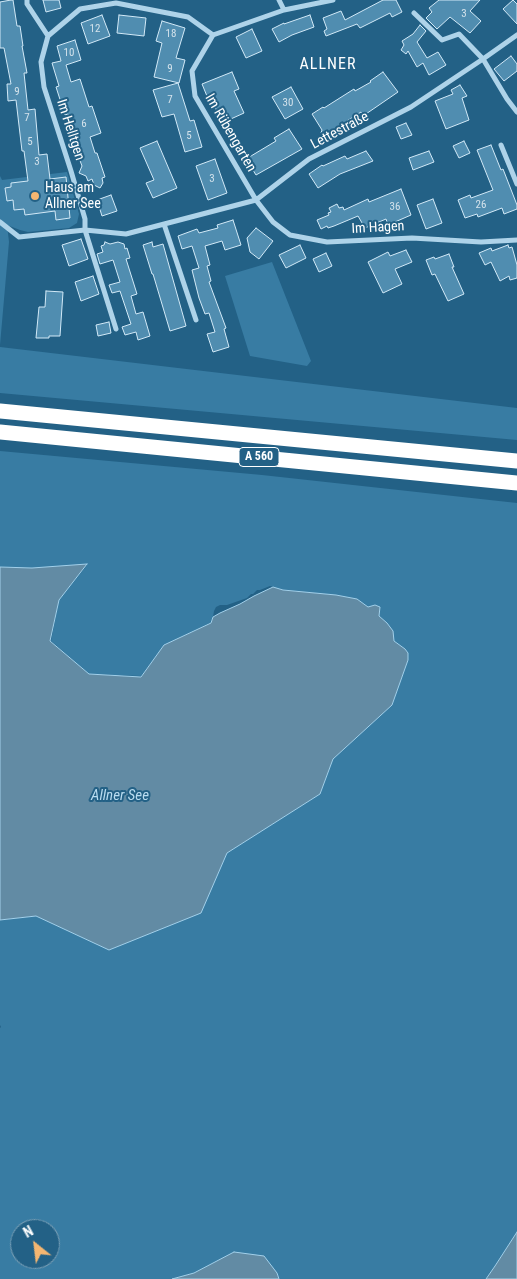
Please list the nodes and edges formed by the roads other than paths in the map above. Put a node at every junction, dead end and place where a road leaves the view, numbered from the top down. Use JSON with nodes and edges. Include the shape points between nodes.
{"nodes":[{"id":1,"x":27,"y":0,"type":"edge"},
{"id":2,"x":279,"y":0,"type":"edge"},
{"id":3,"x":333,"y":0,"type":"edge"},
{"id":4,"x":284,"y":10,"type":"junction"},
{"id":5,"x":414,"y":13,"type":"dead end"},
{"id":6,"x":213,"y":35,"type":"junction"},
{"id":7,"x":517,"y":35,"type":"edge"},
{"id":8,"x":48,"y":36,"type":"junction"},
{"id":9,"x":483,"y":59,"type":"junction"},
{"id":10,"x":517,"y":112,"type":"edge"},
{"id":11,"x":501,"y":145,"type":"dead end"},
{"id":12,"x":517,"y":184,"type":"edge"},
{"id":13,"x":256,"y":200,"type":"junction"},
{"id":14,"x":0,"y":222,"type":"edge"},
{"id":15,"x":164,"y":224,"type":"junction"},
{"id":16,"x":85,"y":230,"type":"junction"},
{"id":17,"x":517,"y":240,"type":"edge"},
{"id":18,"x":196,"y":320,"type":"dead end"},
{"id":19,"x":116,"y":330,"type":"dead end"},
{"id":20,"x":0,"y":411,"type":"edge"},
{"id":21,"x":0,"y":432,"type":"edge"},
{"id":22,"x":517,"y":461,"type":"edge"},
{"id":23,"x":517,"y":483,"type":"edge"}],
"edges":[{"from":1,"to":8,"type":"street"},
{"from":2,"to":4,"type":"street"},
{"from":3,"to":4,"type":"street"},
{"from":4,"to":6,"type":"street"},
{"from":5,"to":9,"type":"street","via":[[442,40],[460,34]]},
{"from":6,"to":8,"type":"street","via":[[188,17],[116,3],[80,9]]},
{"from":6,"to":13,"type":"street","name":"Im Rübengarten","via":[[192,71],[195,96]]},
{"from":7,"to":9,"type":"street","name":"Lettestraße"},
{"from":8,"to":16,"type":"street","name":"Im Helltgen","via":[[41,62],[44,88],[85,219]]},
{"from":9,"to":10,"type":"street"},
{"from":9,"to":13,"type":"street","name":"Lettestraße","via":[[411,107],[309,160]]},
{"from":11,"to":12,"type":"street"},
{"from":13,"to":15,"type":"street","name":"Lettestraße"},
{"from":13,"to":17,"type":"street","name":"Im Hagen","via":[[273,222],[290,235],[327,242],[412,238],[481,242]]},
{"from":14,"to":16,"type":"street","name":"Lettestraße","via":[[19,237]]},
{"from":15,"to":16,"type":"street","name":"Lettestraße","via":[[126,234]]},
{"from":15,"to":18,"type":"street"},
{"from":16,"to":19,"type":"street"},
{"from":20,"to":22,"type":"highway","number":"A 560"},
{"from":21,"to":23,"type":"highway","number":"A 560"}]}
